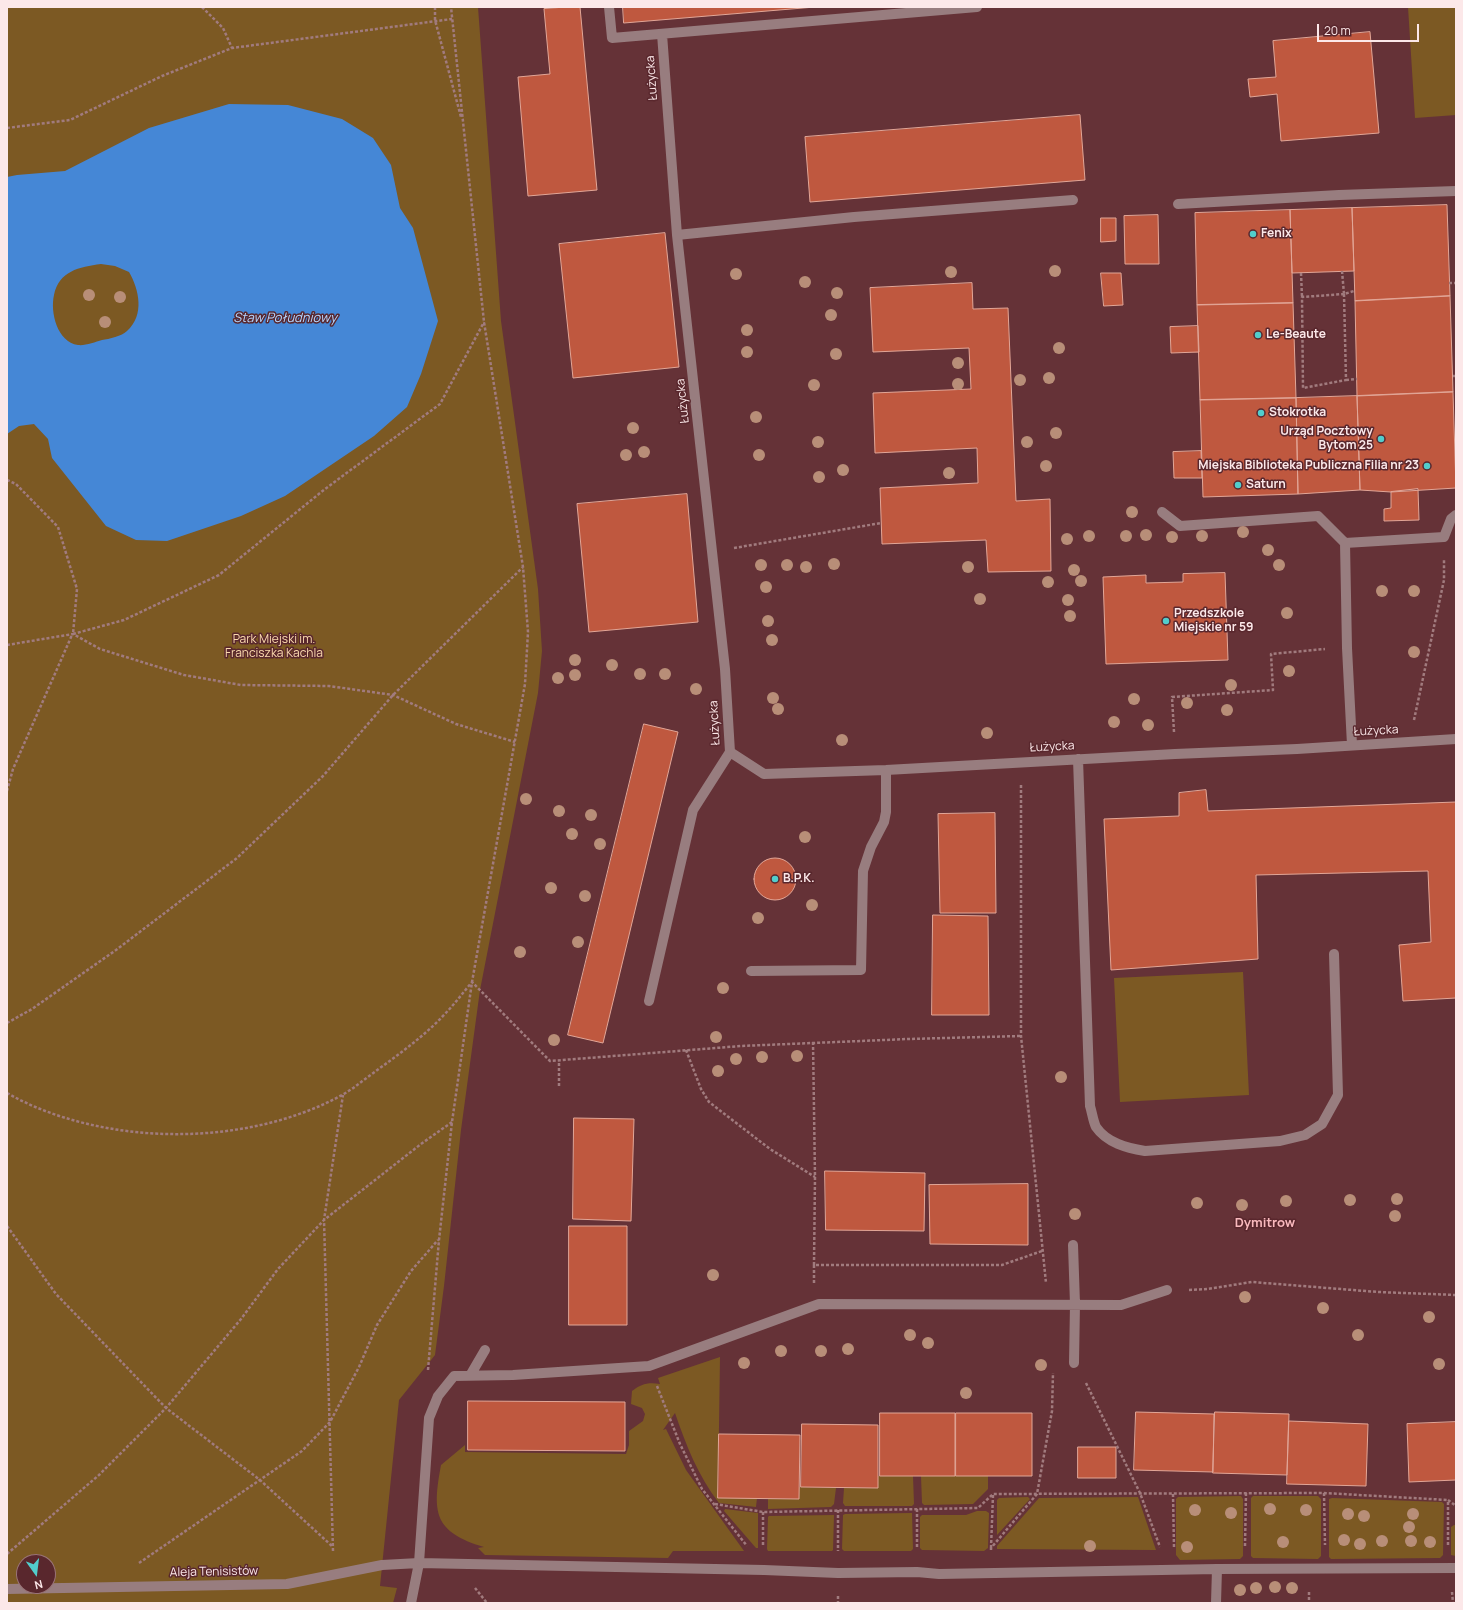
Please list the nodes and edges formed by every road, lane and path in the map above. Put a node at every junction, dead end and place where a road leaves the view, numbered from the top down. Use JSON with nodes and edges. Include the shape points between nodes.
{"nodes":[{"id":1,"x":202,"y":7,"type":"edge"},
{"id":2,"x":435,"y":7,"type":"edge"},
{"id":3,"x":451,"y":7,"type":"edge"},
{"id":4,"x":609,"y":7,"type":"edge"},
{"id":5,"x":978,"y":7,"type":"edge"},
{"id":6,"x":957,"y":8,"type":"edge"},
{"id":7,"x":452,"y":19,"type":"junction"},
{"id":8,"x":435,"y":20,"type":"junction"},
{"id":9,"x":662,"y":34,"type":"junction"},
{"id":10,"x":232,"y":48,"type":"junction"},
{"id":11,"x":463,"y":125,"type":"junction"},
{"id":12,"x":7,"y":128,"type":"edge"},
{"id":13,"x":1456,"y":191,"type":"edge"},
{"id":14,"x":1073,"y":200,"type":"dead end"},
{"id":15,"x":1178,"y":204,"type":"dead end"},
{"id":16,"x":677,"y":235,"type":"junction"},
{"id":17,"x":1342,"y":271,"type":"dead end"},
{"id":18,"x":1301,"y":273,"type":"dead end"},
{"id":19,"x":1449,"y":283,"type":"dead end"},
{"id":20,"x":1456,"y":283,"type":"edge"},
{"id":21,"x":1354,"y":291,"type":"dead end"},
{"id":22,"x":1344,"y":294,"type":"junction"},
{"id":23,"x":1302,"y":297,"type":"junction"},
{"id":24,"x":484,"y":322,"type":"junction"},
{"id":25,"x":1357,"y":379,"type":"dead end"},
{"id":26,"x":1346,"y":380,"type":"junction"},
{"id":27,"x":7,"y":480,"type":"edge"},
{"id":28,"x":1162,"y":512,"type":"dead end"},
{"id":29,"x":1456,"y":515,"type":"edge"},
{"id":30,"x":881,"y":523,"type":"dead end"},
{"id":31,"x":1444,"y":537,"type":"junction"},
{"id":32,"x":1345,"y":543,"type":"junction"},
{"id":33,"x":712,"y":552,"type":"junction"},
{"id":34,"x":523,"y":567,"type":"junction"},
{"id":35,"x":72,"y":634,"type":"junction"},
{"id":36,"x":7,"y":645,"type":"edge"},
{"id":37,"x":1347,"y":648,"type":"junction"},
{"id":38,"x":394,"y":695,"type":"junction"},
{"id":39,"x":1414,"y":721,"type":"dead end"},
{"id":40,"x":1456,"y":739,"type":"edge"},
{"id":41,"x":515,"y":742,"type":"junction"},
{"id":42,"x":1352,"y":745,"type":"junction"},
{"id":43,"x":730,"y":752,"type":"junction"},
{"id":44,"x":1175,"y":754,"type":"junction"},
{"id":45,"x":1078,"y":759,"type":"junction"},
{"id":46,"x":886,"y":770,"type":"junction"},
{"id":47,"x":1021,"y":782,"type":"dead end"},
{"id":48,"x":7,"y":791,"type":"edge"},
{"id":49,"x":1334,"y":954,"type":"dead end"},
{"id":50,"x":751,"y":971,"type":"dead end"},
{"id":51,"x":472,"y":982,"type":"junction"},
{"id":52,"x":649,"y":1001,"type":"dead end"},
{"id":53,"x":7,"y":1023,"type":"edge"},
{"id":54,"x":1021,"y":1036,"type":"junction"},
{"id":55,"x":813,"y":1042,"type":"junction"},
{"id":56,"x":686,"y":1050,"type":"junction"},
{"id":57,"x":560,"y":1060,"type":"junction"},
{"id":58,"x":559,"y":1086,"type":"dead end"},
{"id":59,"x":7,"y":1093,"type":"edge"},
{"id":60,"x":343,"y":1095,"type":"junction"},
{"id":61,"x":452,"y":1122,"type":"junction"},
{"id":62,"x":815,"y":1177,"type":"junction"},
{"id":63,"x":324,"y":1220,"type":"junction"},
{"id":64,"x":7,"y":1226,"type":"edge"},
{"id":65,"x":439,"y":1240,"type":"junction"},
{"id":66,"x":1073,"y":1245,"type":"dead end"},
{"id":67,"x":814,"y":1265,"type":"dead end"},
{"id":68,"x":1166,"y":1290,"type":"joint"},
{"id":69,"x":1456,"y":1295,"type":"edge"},
{"id":70,"x":1049,"y":1304,"type":"junction"},
{"id":71,"x":1075,"y":1304,"type":"junction"},
{"id":72,"x":485,"y":1350,"type":"dead end"},
{"id":73,"x":1074,"y":1363,"type":"dead end"},
{"id":74,"x":649,"y":1366,"type":"junction"},
{"id":75,"x":1053,"y":1367,"type":"dead end"},
{"id":76,"x":470,"y":1374,"type":"junction"},
{"id":77,"x":427,"y":1375,"type":"dead end"},
{"id":78,"x":1085,"y":1380,"type":"dead end"},
{"id":79,"x":166,"y":1408,"type":"junction"},
{"id":80,"x":330,"y":1422,"type":"junction"},
{"id":81,"x":260,"y":1480,"type":"junction"},
{"id":82,"x":1140,"y":1493,"type":"junction"},
{"id":83,"x":1246,"y":1493,"type":"junction"},
{"id":84,"x":1324,"y":1493,"type":"junction"},
{"id":85,"x":993,"y":1494,"type":"junction"},
{"id":86,"x":1037,"y":1494,"type":"junction"},
{"id":87,"x":1173,"y":1494,"type":"junction"},
{"id":88,"x":1448,"y":1500,"type":"dead end"},
{"id":89,"x":715,"y":1504,"type":"junction"},
{"id":90,"x":917,"y":1509,"type":"junction"},
{"id":91,"x":763,"y":1512,"type":"junction"},
{"id":92,"x":991,"y":1548,"type":"junction"},
{"id":93,"x":7,"y":1554,"type":"edge"},
{"id":94,"x":419,"y":1563,"type":"junction"},
{"id":95,"x":135,"y":1565,"type":"dead end"},
{"id":96,"x":1456,"y":1568,"type":"edge"},
{"id":97,"x":1217,"y":1569,"type":"junction"},
{"id":98,"x":1325,"y":1569,"type":"junction"},
{"id":99,"x":764,"y":1570,"type":"junction"},
{"id":100,"x":1171,"y":1570,"type":"junction"},
{"id":101,"x":1245,"y":1570,"type":"junction"},
{"id":102,"x":917,"y":1572,"type":"junction"},
{"id":103,"x":992,"y":1572,"type":"junction"},
{"id":104,"x":7,"y":1589,"type":"edge"},
{"id":105,"x":411,"y":1603,"type":"edge"},
{"id":106,"x":1216,"y":1603,"type":"edge"}],
"edges":[{"from":1,"to":10,"type":"path","via":[[223,28]]},
{"from":2,"to":8,"type":"path"},
{"from":3,"to":7,"type":"path"},
{"from":4,"to":9,"type":"street","via":[[612,38]]},
{"from":5,"to":6,"type":"street"},
{"from":6,"to":9,"type":"street"},
{"from":7,"to":8,"type":"path"},
{"from":7,"to":11,"type":"path"},
{"from":8,"to":10,"type":"path"},
{"from":8,"to":11,"type":"path"},
{"from":9,"to":16,"type":"street","name":"Łużycka"},
{"from":10,"to":12,"type":"path","via":[[162,76],[70,120]]},
{"from":11,"to":24,"type":"path"},
{"from":13,"to":15,"type":"street"},
{"from":14,"to":16,"type":"street","via":[[854,217]]},
{"from":16,"to":33,"type":"street","name":"Łużycka"},
{"from":17,"to":22,"type":"path"},
{"from":18,"to":23,"type":"path"},
{"from":19,"to":20,"type":"path"},
{"from":21,"to":22,"type":"path"},
{"from":22,"to":23,"type":"path"},
{"from":22,"to":26,"type":"path"},
{"from":23,"to":26,"type":"path","via":[[1304,388]]},
{"from":24,"to":34,"type":"path"},
{"from":24,"to":35,"type":"path","via":[[440,404],[325,489],[219,575],[124,620]]},
{"from":25,"to":26,"type":"path"},
{"from":27,"to":35,"type":"path","via":[[16,484],[58,527],[77,589]]},
{"from":28,"to":32,"type":"street","via":[[1180,526],[1318,516]]},
{"from":29,"to":31,"type":"street","via":[[1451,519]]},
{"from":30,"to":33,"type":"path"},
{"from":31,"to":32,"type":"street"},
{"from":31,"to":39,"type":"path","via":[[1444,580]]},
{"from":32,"to":37,"type":"street"},
{"from":33,"to":43,"type":"street","name":"Łużycka","via":[[725,669]]},
{"from":34,"to":38,"type":"path"},
{"from":34,"to":41,"type":"path","via":[[528,632],[525,684]]},
{"from":35,"to":36,"type":"path"},
{"from":35,"to":38,"type":"path","via":[[100,649],[184,675],[241,685],[329,686]]},
{"from":35,"to":48,"type":"path","via":[[13,769]]},
{"from":37,"to":42,"type":"street"},
{"from":37,"to":44,"type":"path","via":[[1271,654],[1273,690],[1172,697]]},
{"from":38,"to":41,"type":"path","via":[[456,724]]},
{"from":38,"to":53,"type":"path","via":[[323,776],[237,858],[116,950],[32,1009]]},
{"from":40,"to":42,"type":"street","name":"Łużycka"},
{"from":41,"to":51,"type":"path"},
{"from":42,"to":44,"type":"street","name":"Łużycka"},
{"from":43,"to":46,"type":"street","name":"Łużycka","via":[[764,774]]},
{"from":43,"to":52,"type":"street","via":[[693,810]]},
{"from":44,"to":45,"type":"street","name":"Łużycka"},
{"from":45,"to":46,"type":"street","name":"Łużycka"},
{"from":45,"to":49,"type":"street","via":[[1090,1106],[1096,1126],[1106,1137],[1124,1147],[1145,1151],[1280,1141],[1305,1135],[1322,1124],[1338,1095]]},
{"from":46,"to":50,"type":"street","via":[[884,822],[871,847],[863,871],[861,970]]},
{"from":47,"to":54,"type":"path"},
{"from":51,"to":57,"type":"path","via":[[550,1061]]},
{"from":51,"to":60,"type":"path","via":[[442,1017],[406,1049]]},
{"from":51,"to":61,"type":"path"},
{"from":54,"to":55,"type":"path"},
{"from":54,"to":70,"type":"path"},
{"from":55,"to":56,"type":"path"},
{"from":55,"to":62,"type":"path"},
{"from":56,"to":57,"type":"path"},
{"from":56,"to":62,"type":"path","via":[[701,1089],[709,1102],[770,1149]]},
{"from":57,"to":58,"type":"path"},
{"from":59,"to":60,"type":"path","via":[[69,1120],[132,1133],[208,1134],[256,1127],[302,1114]]},
{"from":60,"to":63,"type":"path"},
{"from":61,"to":63,"type":"path"},
{"from":61,"to":65,"type":"path"},
{"from":62,"to":67,"type":"path"},
{"from":63,"to":79,"type":"path","via":[[278,1268],[241,1319]]},
{"from":63,"to":80,"type":"path"},
{"from":64,"to":79,"type":"path","via":[[56,1294]]},
{"from":65,"to":77,"type":"path"},
{"from":65,"to":80,"type":"path","via":[[411,1272],[377,1325],[359,1367]]},
{"from":66,"to":71,"type":"street"},
{"from":68,"to":69,"type":"path","via":[[1207,1289],[1252,1282]]},
{"from":68,"to":71,"type":"street","via":[[1121,1305]]},
{"from":70,"to":71,"type":"street"},
{"from":70,"to":74,"type":"street","via":[[819,1304]]},
{"from":71,"to":73,"type":"street"},
{"from":72,"to":76,"type":"street"},
{"from":74,"to":76,"type":"street","via":[[513,1375]]},
{"from":74,"to":89,"type":"path","via":[[680,1444],[702,1489]]},
{"from":75,"to":86,"type":"path","via":[[1052,1411]]},
{"from":76,"to":94,"type":"street","via":[[454,1376],[438,1396],[429,1418]]},
{"from":78,"to":82,"type":"path"},
{"from":79,"to":81,"type":"path"},
{"from":79,"to":93,"type":"path","via":[[99,1474]]},
{"from":80,"to":81,"type":"path","via":[[302,1451]]},
{"from":80,"to":81,"type":"path","via":[[333,1548]]},
{"from":81,"to":95,"type":"path"},
{"from":82,"to":86,"type":"path"},
{"from":82,"to":87,"type":"path"},
{"from":82,"to":100,"type":"path"},
{"from":83,"to":84,"type":"path"},
{"from":83,"to":87,"type":"path"},
{"from":83,"to":101,"type":"path"},
{"from":84,"to":88,"type":"path"},
{"from":84,"to":98,"type":"path"},
{"from":85,"to":86,"type":"path"},
{"from":85,"to":90,"type":"path","via":[[978,1508]]},
{"from":85,"to":92,"type":"path"},
{"from":86,"to":92,"type":"path"},
{"from":87,"to":100,"type":"path"},
{"from":89,"to":91,"type":"path"},
{"from":89,"to":99,"type":"path"},
{"from":90,"to":91,"type":"path"},
{"from":90,"to":102,"type":"path"},
{"from":91,"to":99,"type":"path"},
{"from":92,"to":103,"type":"path"},
{"from":94,"to":99,"type":"street","name":"Aleja Tenisistów"},
{"from":94,"to":104,"type":"street","name":"Aleja Tenisistów","via":[[382,1565],[287,1584]]},
{"from":94,"to":105,"type":"street"},
{"from":96,"to":98,"type":"street","name":"Aleja Tenisistów"},
{"from":97,"to":100,"type":"street","name":"Aleja Tenisistów"},
{"from":97,"to":101,"type":"street","name":"Aleja Tenisistów"},
{"from":97,"to":106,"type":"street"},
{"from":98,"to":101,"type":"street","name":"Aleja Tenisistów"},
{"from":99,"to":102,"type":"street","name":"Aleja Tenisistów","via":[[838,1573]]},
{"from":100,"to":103,"type":"street","name":"Aleja Tenisistów"},
{"from":102,"to":103,"type":"street","name":"Aleja Tenisistów"}]}
